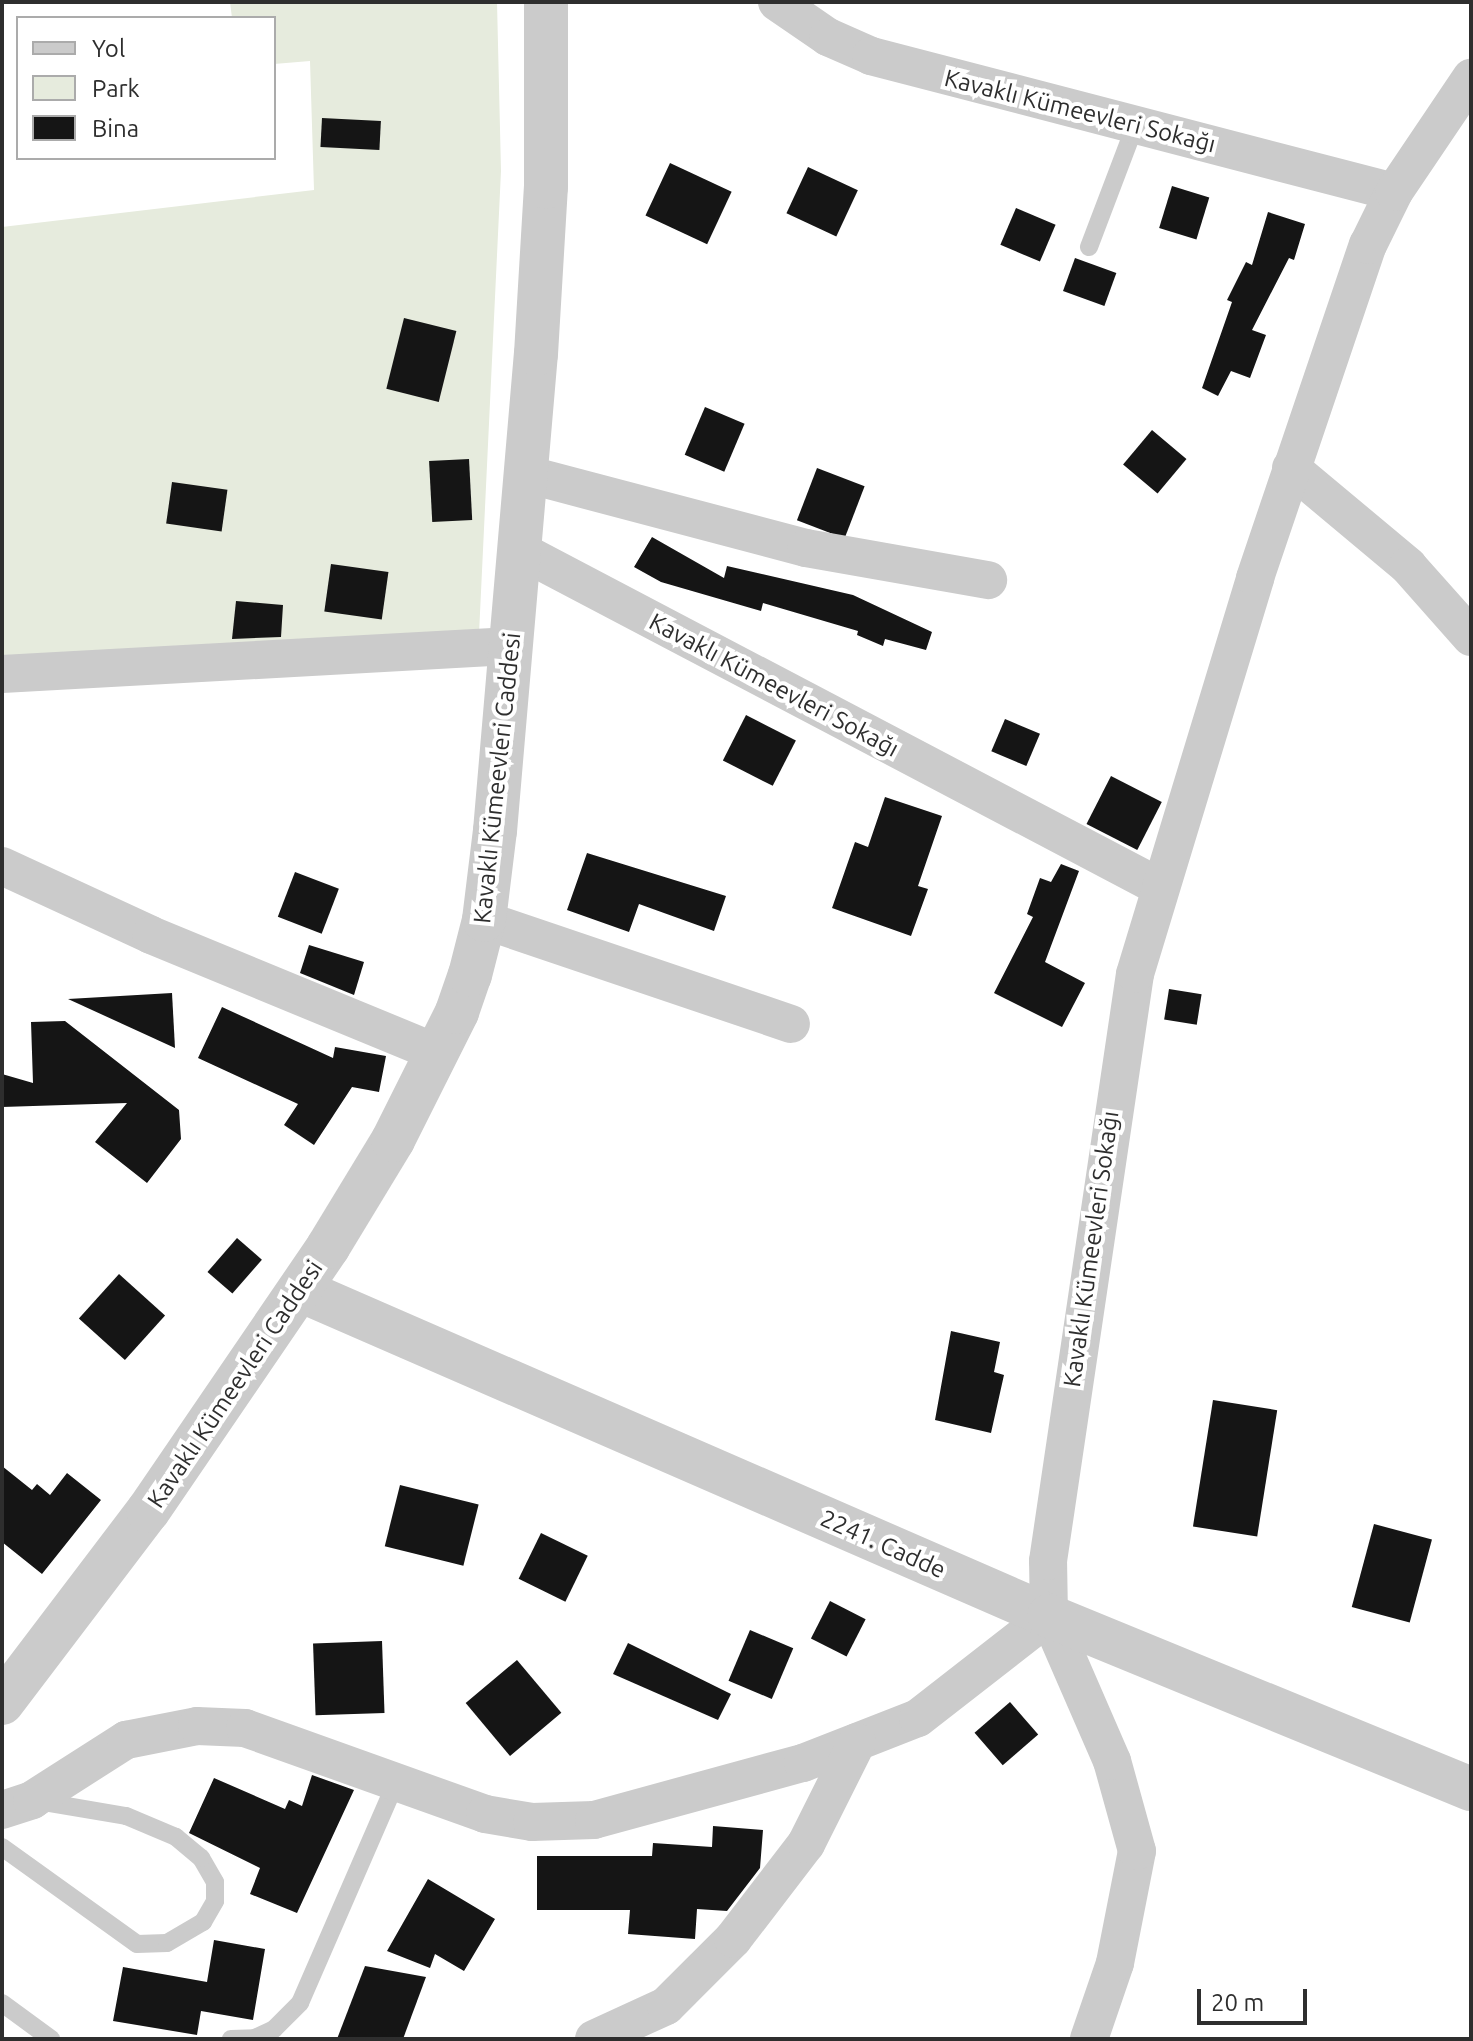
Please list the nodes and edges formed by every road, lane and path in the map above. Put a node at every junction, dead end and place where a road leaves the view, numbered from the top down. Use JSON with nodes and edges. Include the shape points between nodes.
{"nodes":[{"id":1,"x":546,"y":2,"type":"edge"},
{"id":2,"x":777,"y":2,"type":"edge"},
{"id":3,"x":1471,"y":78,"type":"edge"},
{"id":4,"x":1136,"y":123,"type":"junction"},
{"id":5,"x":1394,"y":192,"type":"junction"},
{"id":6,"x":1089,"y":247,"type":"dead end"},
{"id":7,"x":1291,"y":468,"type":"junction"},
{"id":8,"x":526,"y":474,"type":"junction"},
{"id":9,"x":519,"y":550,"type":"junction"},
{"id":10,"x":988,"y":580,"type":"dead end"},
{"id":11,"x":1471,"y":637,"type":"edge"},
{"id":12,"x":511,"y":646,"type":"junction"},
{"id":13,"x":2,"y":674,"type":"edge"},
{"id":14,"x":2,"y":866,"type":"edge"},
{"id":15,"x":1158,"y":886,"type":"junction"},
{"id":16,"x":484,"y":920,"type":"junction"},
{"id":17,"x":791,"y":1024,"type":"dead end"},
{"id":18,"x":437,"y":1053,"type":"junction"},
{"id":19,"x":300,"y":1290,"type":"junction"},
{"id":20,"x":1049,"y":1616,"type":"junction"},
{"id":21,"x":2,"y":1703,"type":"edge"},
{"id":22,"x":857,"y":1742,"type":"junction"},
{"id":23,"x":396,"y":1782,"type":"junction"},
{"id":24,"x":1471,"y":1789,"type":"edge"},
{"id":25,"x":17,"y":1805,"type":"edge"},
{"id":26,"x":2,"y":1847,"type":"edge"},
{"id":27,"x":2,"y":2003,"type":"edge"},
{"id":28,"x":25,"y":2031,"type":"edge"},
{"id":29,"x":51,"y":2039,"type":"edge"},
{"id":30,"x":231,"y":2039,"type":"edge"},
{"id":31,"x":594,"y":2039,"type":"edge"},
{"id":32,"x":1089,"y":2039,"type":"edge"}],
"edges":[{"from":1,"to":8,"type":"street","name":"Kavaklı Kümeevleri Caddesi","via":[[546,187]]},
{"from":2,"to":4,"type":"street","name":"Kavaklı Kümeevleri Sokağı","via":[[828,37],[871,56]]},
{"from":3,"to":5,"type":"street","name":"Kavaklı Kümeevleri Sokağı"},
{"from":4,"to":5,"type":"street","name":"Kavaklı Kümeevleri Sokağı"},
{"from":4,"to":6,"type":"lane"},
{"from":5,"to":7,"type":"street","name":"Kavaklı Kümeevleri Sokağı","via":[[1368,245]]},
{"from":7,"to":11,"type":"street","via":[[1408,566]]},
{"from":7,"to":15,"type":"street","name":"Kavaklı Kümeevleri Sokağı"},
{"from":8,"to":9,"type":"street","name":"Kavaklı Kümeevleri Caddesi"},
{"from":8,"to":10,"type":"street","via":[[806,548]]},
{"from":9,"to":12,"type":"street","name":"Kavaklı Kümeevleri Caddesi"},
{"from":9,"to":15,"type":"street","name":"Kavaklı Kümeevleri Sokağı"},
{"from":12,"to":13,"type":"street"},
{"from":12,"to":16,"type":"street","name":"Kavaklı Kümeevleri Caddesi"},
{"from":14,"to":18,"type":"street","via":[[151,935]]},
{"from":15,"to":20,"type":"street","name":"Kavaklı Kümeevleri Sokağı","via":[[1118,1064],[1055,1500]]},
{"from":16,"to":17,"type":"street"},
{"from":16,"to":18,"type":"street","name":"Kavaklı Kümeevleri Caddesi","via":[[466,987]]},
{"from":18,"to":19,"type":"street","name":"Kavaklı Kümeevleri Caddesi","via":[[393,1140]]},
{"from":19,"to":20,"type":"street","name":"2241. Cadde"},
{"from":19,"to":21,"type":"street","name":"Kavaklı Kümeevleri Caddesi","via":[[148,1511]]},
{"from":20,"to":22,"type":"street","via":[[918,1718]]},
{"from":20,"to":24,"type":"street","name":"2241. Cadde"},
{"from":20,"to":32,"type":"street","via":[[1112,1761],[1137,1851],[1115,1963]]},
{"from":22,"to":23,"type":"street","via":[[803,1763],[594,1820],[532,1822],[485,1814]]},
{"from":22,"to":31,"type":"street","via":[[806,1844],[733,1939],[666,2006]]},
{"from":23,"to":25,"type":"street","via":[[245,1728],[197,1726],[126,1740]]},
{"from":23,"to":30,"type":"lane","via":[[300,2003],[274,2029]]},
{"from":25,"to":26,"type":"lane","via":[[126,1816],[176,1837],[201,1858],[215,1882],[215,1901],[203,1922],[167,1943],[137,1944]]},
{"from":27,"to":28,"type":"lane"},
{"from":28,"to":29,"type":"lane"}]}
